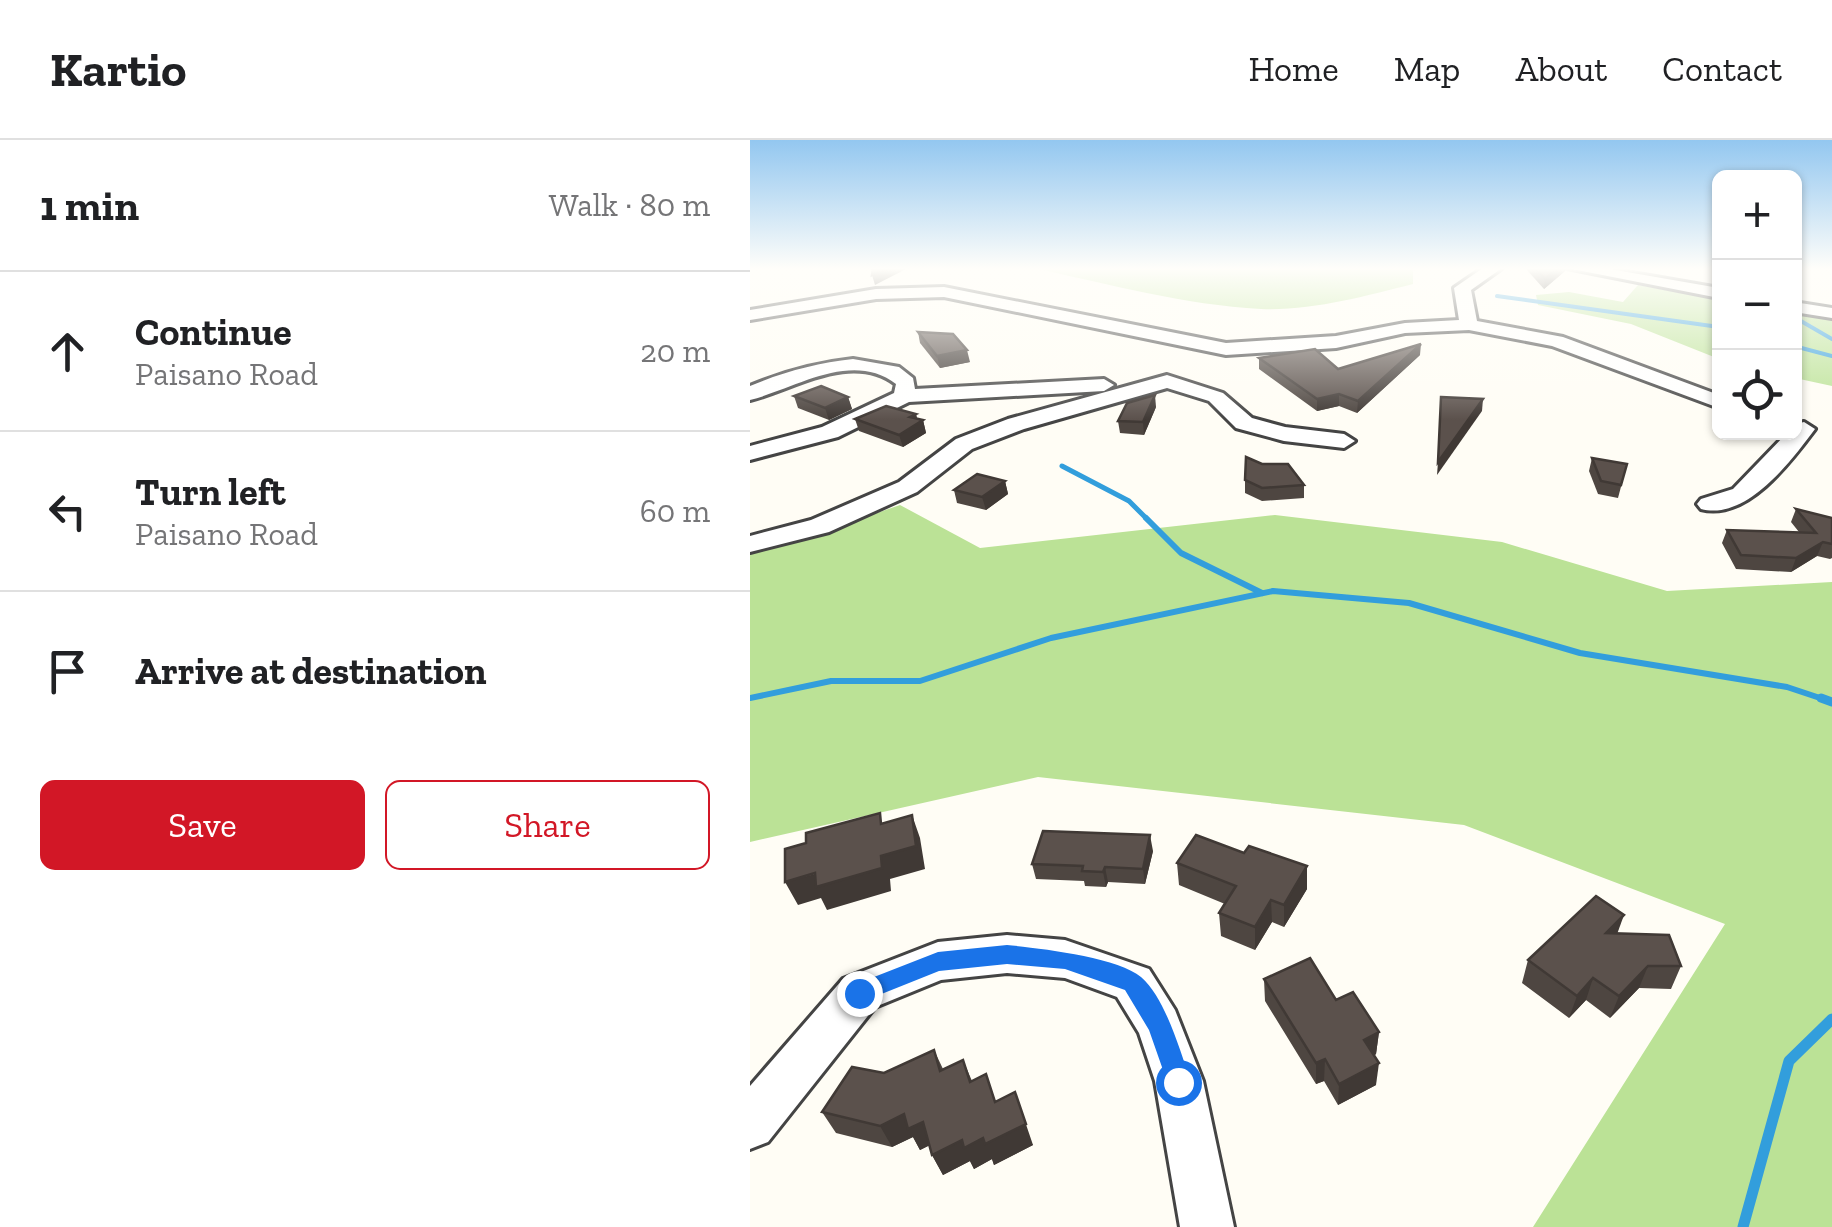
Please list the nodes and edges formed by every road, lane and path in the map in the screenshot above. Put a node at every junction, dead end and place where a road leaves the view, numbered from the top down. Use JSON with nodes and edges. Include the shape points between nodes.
{"nodes":[{"id":1,"x":1076,"y":319,"type":"edge"},
{"id":2,"x":1467,"y":319,"type":"edge"},
{"id":3,"x":1468,"y":325,"type":"junction"},
{"id":4,"x":1226,"y":349,"type":"junction"},
{"id":5,"x":1167,"y":381,"type":"junction"},
{"id":6,"x":750,"y":394,"type":"edge"},
{"id":7,"x":904,"y":396,"type":"junction"},
{"id":8,"x":1712,"y":399,"type":"edge"},
{"id":9,"x":1802,"y":429,"type":"edge"},
{"id":10,"x":1832,"y":436,"type":"edge"},
{"id":11,"x":1789,"y":440,"type":"edge"},
{"id":12,"x":1344,"y":441,"type":"dead end"},
{"id":13,"x":750,"y":453,"type":"edge"},
{"id":14,"x":1710,"y":504,"type":"dead end"},
{"id":15,"x":750,"y":544,"type":"edge"},
{"id":16,"x":750,"y":1124,"type":"edge"},
{"id":17,"x":1207,"y":1227,"type":"edge"}],
"edges":[{"from":1,"to":4,"type":"street"},
{"from":2,"to":3,"type":"street"},
{"from":3,"to":4,"type":"street"},
{"from":3,"to":8,"type":"street","via":[[1556,341]]},
{"from":4,"to":5,"type":"street","via":[[1207,368]]},
{"from":5,"to":7,"type":"street"},
{"from":5,"to":12,"type":"street","via":[[1216,397],[1244,422]]},
{"from":5,"to":15,"type":"street","via":[[964,444],[908,487],[820,526]]},
{"from":6,"to":7,"type":"street","via":[[794,377],[860,365],[896,370],[906,382]]},
{"from":7,"to":13,"type":"street","via":[[832,433]]},
{"from":9,"to":10,"type":"street"},
{"from":11,"to":14,"type":"street","via":[[1742,494]]},
{"from":16,"to":17,"type":"street","via":[[859,993],[938,961],[1007,954],[1065,959],[1133,983],[1160,1026]]}]}
